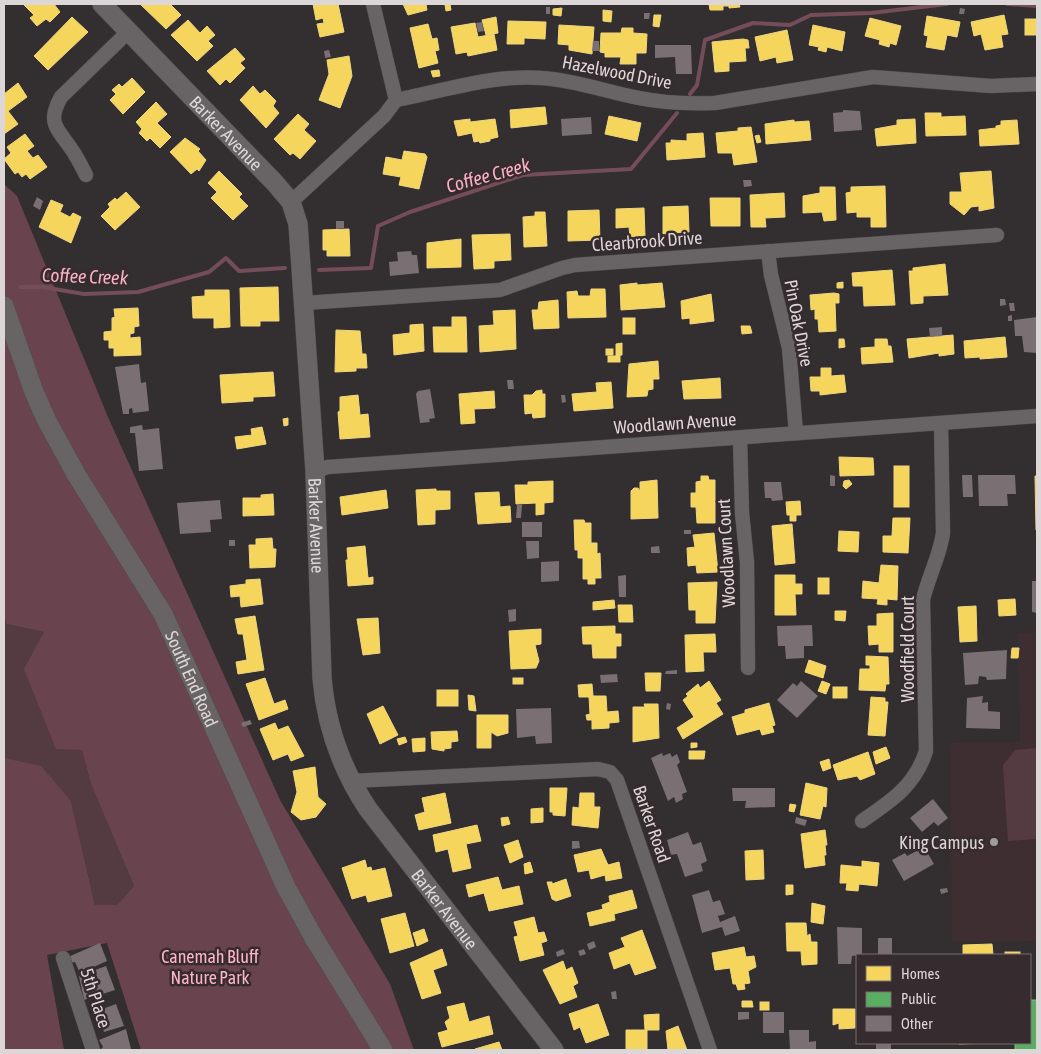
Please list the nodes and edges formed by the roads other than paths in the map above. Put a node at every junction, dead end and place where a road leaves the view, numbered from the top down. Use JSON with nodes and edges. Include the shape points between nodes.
{"nodes":[{"id":1,"x":102,"y":4,"type":"edge"},
{"id":2,"x":373,"y":4,"type":"edge"},
{"id":3,"x":129,"y":31,"type":"junction"},
{"id":4,"x":1037,"y":84,"type":"edge"},
{"id":5,"x":396,"y":100,"type":"junction"},
{"id":6,"x":86,"y":175,"type":"dead end"},
{"id":7,"x":291,"y":202,"type":"junction"},
{"id":8,"x":997,"y":235,"type":"dead end"},
{"id":9,"x":768,"y":251,"type":"junction"},
{"id":10,"x":304,"y":303,"type":"junction"},
{"id":11,"x":4,"y":306,"type":"edge"},
{"id":12,"x":1037,"y":416,"type":"edge"},
{"id":13,"x":941,"y":423,"type":"junction"},
{"id":14,"x":796,"y":433,"type":"junction"},
{"id":15,"x":740,"y":438,"type":"junction"},
{"id":16,"x":315,"y":471,"type":"junction"},
{"id":17,"x":748,"y":668,"type":"dead end"},
{"id":18,"x":351,"y":781,"type":"junction"},
{"id":19,"x":862,"y":821,"type":"dead end"},
{"id":20,"x":64,"y":958,"type":"dead end"},
{"id":21,"x":93,"y":1050,"type":"edge"},
{"id":22,"x":383,"y":1050,"type":"edge"},
{"id":23,"x":554,"y":1050,"type":"edge"},
{"id":24,"x":710,"y":1050,"type":"edge"}],
"edges":[{"from":1,"to":3,"type":"street","name":"Barker Avenue"},
{"from":2,"to":5,"type":"street"},
{"from":3,"to":6,"type":"street","via":[[61,97],[54,110],[53,121],[58,132]]},
{"from":3,"to":7,"type":"street","name":"Barker Avenue"},
{"from":4,"to":5,"type":"street","name":"Hazelwood Drive","via":[[991,86],[873,77],[691,104],[639,98],[561,80],[523,77]]},
{"from":5,"to":7,"type":"street","via":[[384,116]]},
{"from":7,"to":10,"type":"street","name":"Barker Avenue","via":[[298,224]]},
{"from":8,"to":9,"type":"street","name":"Clearbrook Drive"},
{"from":9,"to":10,"type":"street","name":"Clearbrook Drive","via":[[575,265],[491,292]]},
{"from":9,"to":14,"type":"street","name":"Pin Oak Drive","via":[[789,348]]},
{"from":10,"to":16,"type":"street","name":"Barker Avenue"},
{"from":11,"to":22,"type":"street","name":"South End Road","via":[[46,421],[163,614],[286,887]]},
{"from":12,"to":13,"type":"street","name":"Woodlawn Avenue"},
{"from":13,"to":14,"type":"street","name":"Woodlawn Avenue"},
{"from":13,"to":19,"type":"street","name":"Woodfield Court","via":[[943,533],[923,600],[926,752],[918,772],[905,790]]},
{"from":14,"to":15,"type":"street","name":"Woodlawn Avenue"},
{"from":15,"to":16,"type":"street","name":"Woodlawn Avenue","via":[[328,467]]},
{"from":15,"to":17,"type":"street","name":"Woodlawn Court","via":[[747,557]]},
{"from":16,"to":18,"type":"street","name":"Barker Avenue","via":[[323,688],[335,742]]},
{"from":18,"to":23,"type":"street","name":"Barker Avenue","via":[[383,830]]},
{"from":18,"to":24,"type":"street","name":"Barker Road","via":[[598,769],[610,772],[617,780]]},
{"from":20,"to":21,"type":"street","name":"5th Place"}]}
